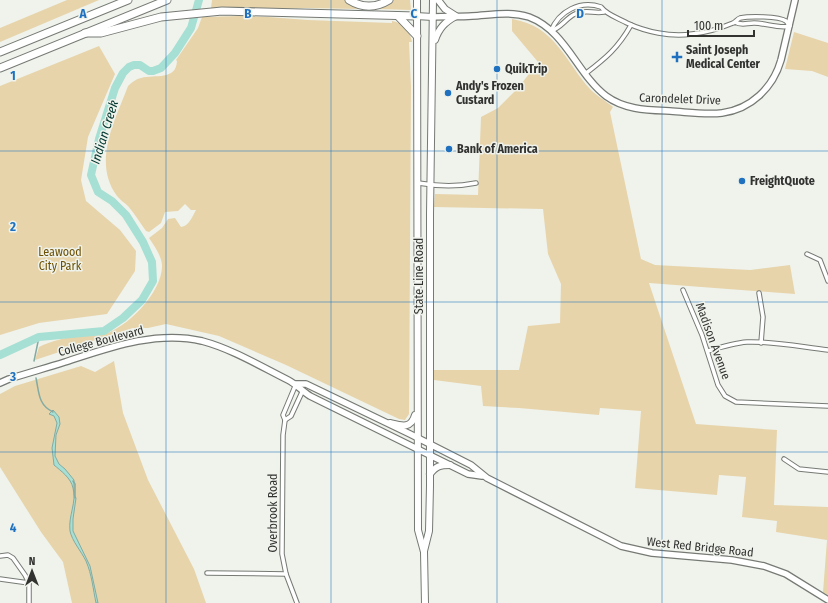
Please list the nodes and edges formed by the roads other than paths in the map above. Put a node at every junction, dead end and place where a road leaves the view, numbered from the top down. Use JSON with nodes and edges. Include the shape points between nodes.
{"nodes":[{"id":1,"x":128,"y":0,"type":"edge"},
{"id":2,"x":167,"y":0,"type":"edge"},
{"id":3,"x":349,"y":0,"type":"edge"},
{"id":4,"x":389,"y":0,"type":"edge"},
{"id":5,"x":417,"y":0,"type":"edge"},
{"id":6,"x":433,"y":0,"type":"edge"},
{"id":7,"x":438,"y":0,"type":"edge"},
{"id":8,"x":795,"y":0,"type":"edge"},
{"id":9,"x":604,"y":12,"type":"junction"},
{"id":10,"x":398,"y":16,"type":"junction"},
{"id":11,"x":416,"y":16,"type":"junction"},
{"id":12,"x":456,"y":16,"type":"junction"},
{"id":13,"x":433,"y":17,"type":"junction"},
{"id":14,"x":735,"y":22,"type":"junction"},
{"id":15,"x":631,"y":25,"type":"junction"},
{"id":16,"x":790,"y":26,"type":"junction"},
{"id":17,"x":551,"y":31,"type":"junction"},
{"id":18,"x":85,"y":33,"type":"junction"},
{"id":19,"x":417,"y":36,"type":"junction"},
{"id":20,"x":433,"y":45,"type":"junction"},
{"id":21,"x":0,"y":52,"type":"edge"},
{"id":22,"x":0,"y":68,"type":"edge"},
{"id":23,"x":585,"y":74,"type":"junction"},
{"id":24,"x":476,"y":183,"type":"dead end"},
{"id":25,"x":418,"y":184,"type":"junction"},
{"id":26,"x":430,"y":185,"type":"junction"},
{"id":27,"x":807,"y":254,"type":"dead end"},
{"id":28,"x":828,"y":281,"type":"edge"},
{"id":29,"x":683,"y":290,"type":"dead end"},
{"id":30,"x":759,"y":293,"type":"dead end"},
{"id":31,"x":761,"y":343,"type":"junction"},
{"id":32,"x":828,"y":350,"type":"edge"},
{"id":33,"x":708,"y":351,"type":"junction"},
{"id":34,"x":0,"y":383,"type":"edge"},
{"id":35,"x":296,"y":384,"type":"junction"},
{"id":36,"x":306,"y":384,"type":"junction"},
{"id":37,"x":302,"y":391,"type":"junction"},
{"id":38,"x":828,"y":406,"type":"edge"},
{"id":39,"x":417,"y":408,"type":"junction"},
{"id":40,"x":285,"y":420,"type":"junction"},
{"id":41,"x":390,"y":424,"type":"junction"},
{"id":42,"x":417,"y":437,"type":"junction"},
{"id":43,"x":430,"y":444,"type":"junction"},
{"id":44,"x":417,"y":449,"type":"junction"},
{"id":45,"x":430,"y":456,"type":"junction"},
{"id":46,"x":784,"y":460,"type":"dead end"},
{"id":47,"x":450,"y":465,"type":"junction"},
{"id":48,"x":828,"y":472,"type":"edge"},
{"id":49,"x":430,"y":474,"type":"junction"},
{"id":50,"x":482,"y":476,"type":"junction"},
{"id":51,"x":424,"y":552,"type":"junction"},
{"id":52,"x":0,"y":556,"type":"edge"},
{"id":53,"x":207,"y":573,"type":"dead end"},
{"id":54,"x":286,"y":574,"type":"junction"},
{"id":55,"x":0,"y":579,"type":"edge"},
{"id":56,"x":29,"y":584,"type":"junction"},
{"id":57,"x":828,"y":600,"type":"edge"},
{"id":58,"x":29,"y":603,"type":"edge"},
{"id":59,"x":297,"y":603,"type":"edge"},
{"id":60,"x":425,"y":603,"type":"edge"}],
"edges":[{"from":1,"to":21,"type":"highway"},
{"from":2,"to":18,"type":"highway"},
{"from":3,"to":4,"type":"highway","via":[[372,6]]},
{"from":5,"to":11,"type":"main road","name":"State Line Road"},
{"from":6,"to":13,"type":"main road","name":"State Line Road"},
{"from":7,"to":12,"type":"main road","via":[[445,9]]},
{"from":8,"to":16,"type":"main road","name":"Carondelet Drive"},
{"from":9,"to":15,"type":"street"},
{"from":9,"to":17,"type":"street","via":[[576,13],[558,29]]},
{"from":9,"to":17,"type":"street","via":[[601,7],[588,4],[575,6],[560,16]]},
{"from":10,"to":11,"type":"highway"},
{"from":10,"to":18,"type":"highway","via":[[222,11],[161,18],[100,33]]},
{"from":10,"to":19,"type":"highway"},
{"from":11,"to":13,"type":"main road"},
{"from":11,"to":19,"type":"main road","name":"State Line Road"},
{"from":12,"to":13,"type":"main road","name":"Carondelet Drive"},
{"from":12,"to":17,"type":"main road","name":"Carondelet Drive","via":[[517,14],[529,17]]},
{"from":12,"to":20,"type":"main road","via":[[441,27]]},
{"from":13,"to":20,"type":"main road","name":"State Line Road"},
{"from":14,"to":15,"type":"street","via":[[700,33],[681,35],[656,33]]},
{"from":14,"to":16,"type":"street","via":[[740,25],[760,23],[784,28]]},
{"from":14,"to":16,"type":"street","via":[[739,18],[760,16],[784,20]]},
{"from":15,"to":23,"type":"street","via":[[618,46]]},
{"from":16,"to":23,"type":"main road","name":"Carondelet Drive","via":[[779,69],[772,83],[755,99],[730,111],[714,113],[629,107],[607,97]]},
{"from":17,"to":23,"type":"main road","name":"Carondelet Drive"},
{"from":18,"to":22,"type":"highway"},
{"from":19,"to":25,"type":"main road","name":"State Line Road"},
{"from":20,"to":26,"type":"main road","name":"State Line Road"},
{"from":24,"to":26,"type":"street"},
{"from":25,"to":26,"type":"street"},
{"from":25,"to":39,"type":"main road","name":"State Line Road"},
{"from":26,"to":43,"type":"main road","name":"State Line Road"},
{"from":27,"to":28,"type":"street","via":[[820,260]]},
{"from":29,"to":33,"type":"street","name":"Madison Avenue"},
{"from":30,"to":31,"type":"street","via":[[763,317]]},
{"from":31,"to":32,"type":"street"},
{"from":31,"to":33,"type":"street","via":[[732,344]]},
{"from":33,"to":38,"type":"street","name":"Madison Avenue","via":[[718,385],[725,396],[736,402]]},
{"from":34,"to":35,"type":"main road","name":"College Boulevard","via":[[128,343],[182,338],[202,341],[230,351]]},
{"from":35,"to":36,"type":"main road","name":"College Boulevard"},
{"from":35,"to":37,"type":"main road","name":"College Boulevard"},
{"from":35,"to":40,"type":"street","name":"Overbrook Road","via":[[283,415]]},
{"from":36,"to":37,"type":"street","name":"Overbrook Road"},
{"from":36,"to":41,"type":"main road","name":"College Boulevard"},
{"from":37,"to":40,"type":"street","name":"Overbrook Road","via":[[291,416]]},
{"from":37,"to":44,"type":"main road","name":"College Boulevard"},
{"from":39,"to":41,"type":"main road","via":[[414,420],[409,424]]},
{"from":39,"to":42,"type":"main road","name":"State Line Road"},
{"from":40,"to":54,"type":"street","name":"Overbrook Road","via":[[282,554]]},
{"from":41,"to":42,"type":"main road","name":"College Boulevard"},
{"from":42,"to":43,"type":"main road","name":"College Boulevard"},
{"from":42,"to":44,"type":"main road","name":"State Line Road"},
{"from":43,"to":45,"type":"main road","name":"State Line Road"},
{"from":43,"to":50,"type":"main road","name":"West Red Bridge Road","via":[[471,465]]},
{"from":44,"to":45,"type":"main road","name":"College Boulevard"},
{"from":44,"to":51,"type":"main road","name":"State Line Road","via":[[418,530]]},
{"from":45,"to":47,"type":"main road","name":"West Red Bridge Road"},
{"from":45,"to":49,"type":"main road","name":"State Line Road"},
{"from":46,"to":48,"type":"street","via":[[798,469]]},
{"from":47,"to":49,"type":"main road","via":[[441,465]]},
{"from":47,"to":50,"type":"main road","name":"West Red Bridge Road","via":[[468,474]]},
{"from":49,"to":51,"type":"main road","name":"State Line Road","via":[[430,531]]},
{"from":50,"to":57,"type":"main road","name":"West Red Bridge Road","via":[[621,546],[652,553],[732,560],[764,566],[786,574]]},
{"from":51,"to":60,"type":"main road","name":"State Line Road"},
{"from":52,"to":56,"type":"street","via":[[8,555],[13,558]]},
{"from":53,"to":54,"type":"street"},
{"from":54,"to":59,"type":"street","name":"Overbrook Road"},
{"from":55,"to":56,"type":"street"},
{"from":56,"to":58,"type":"street"}]}
